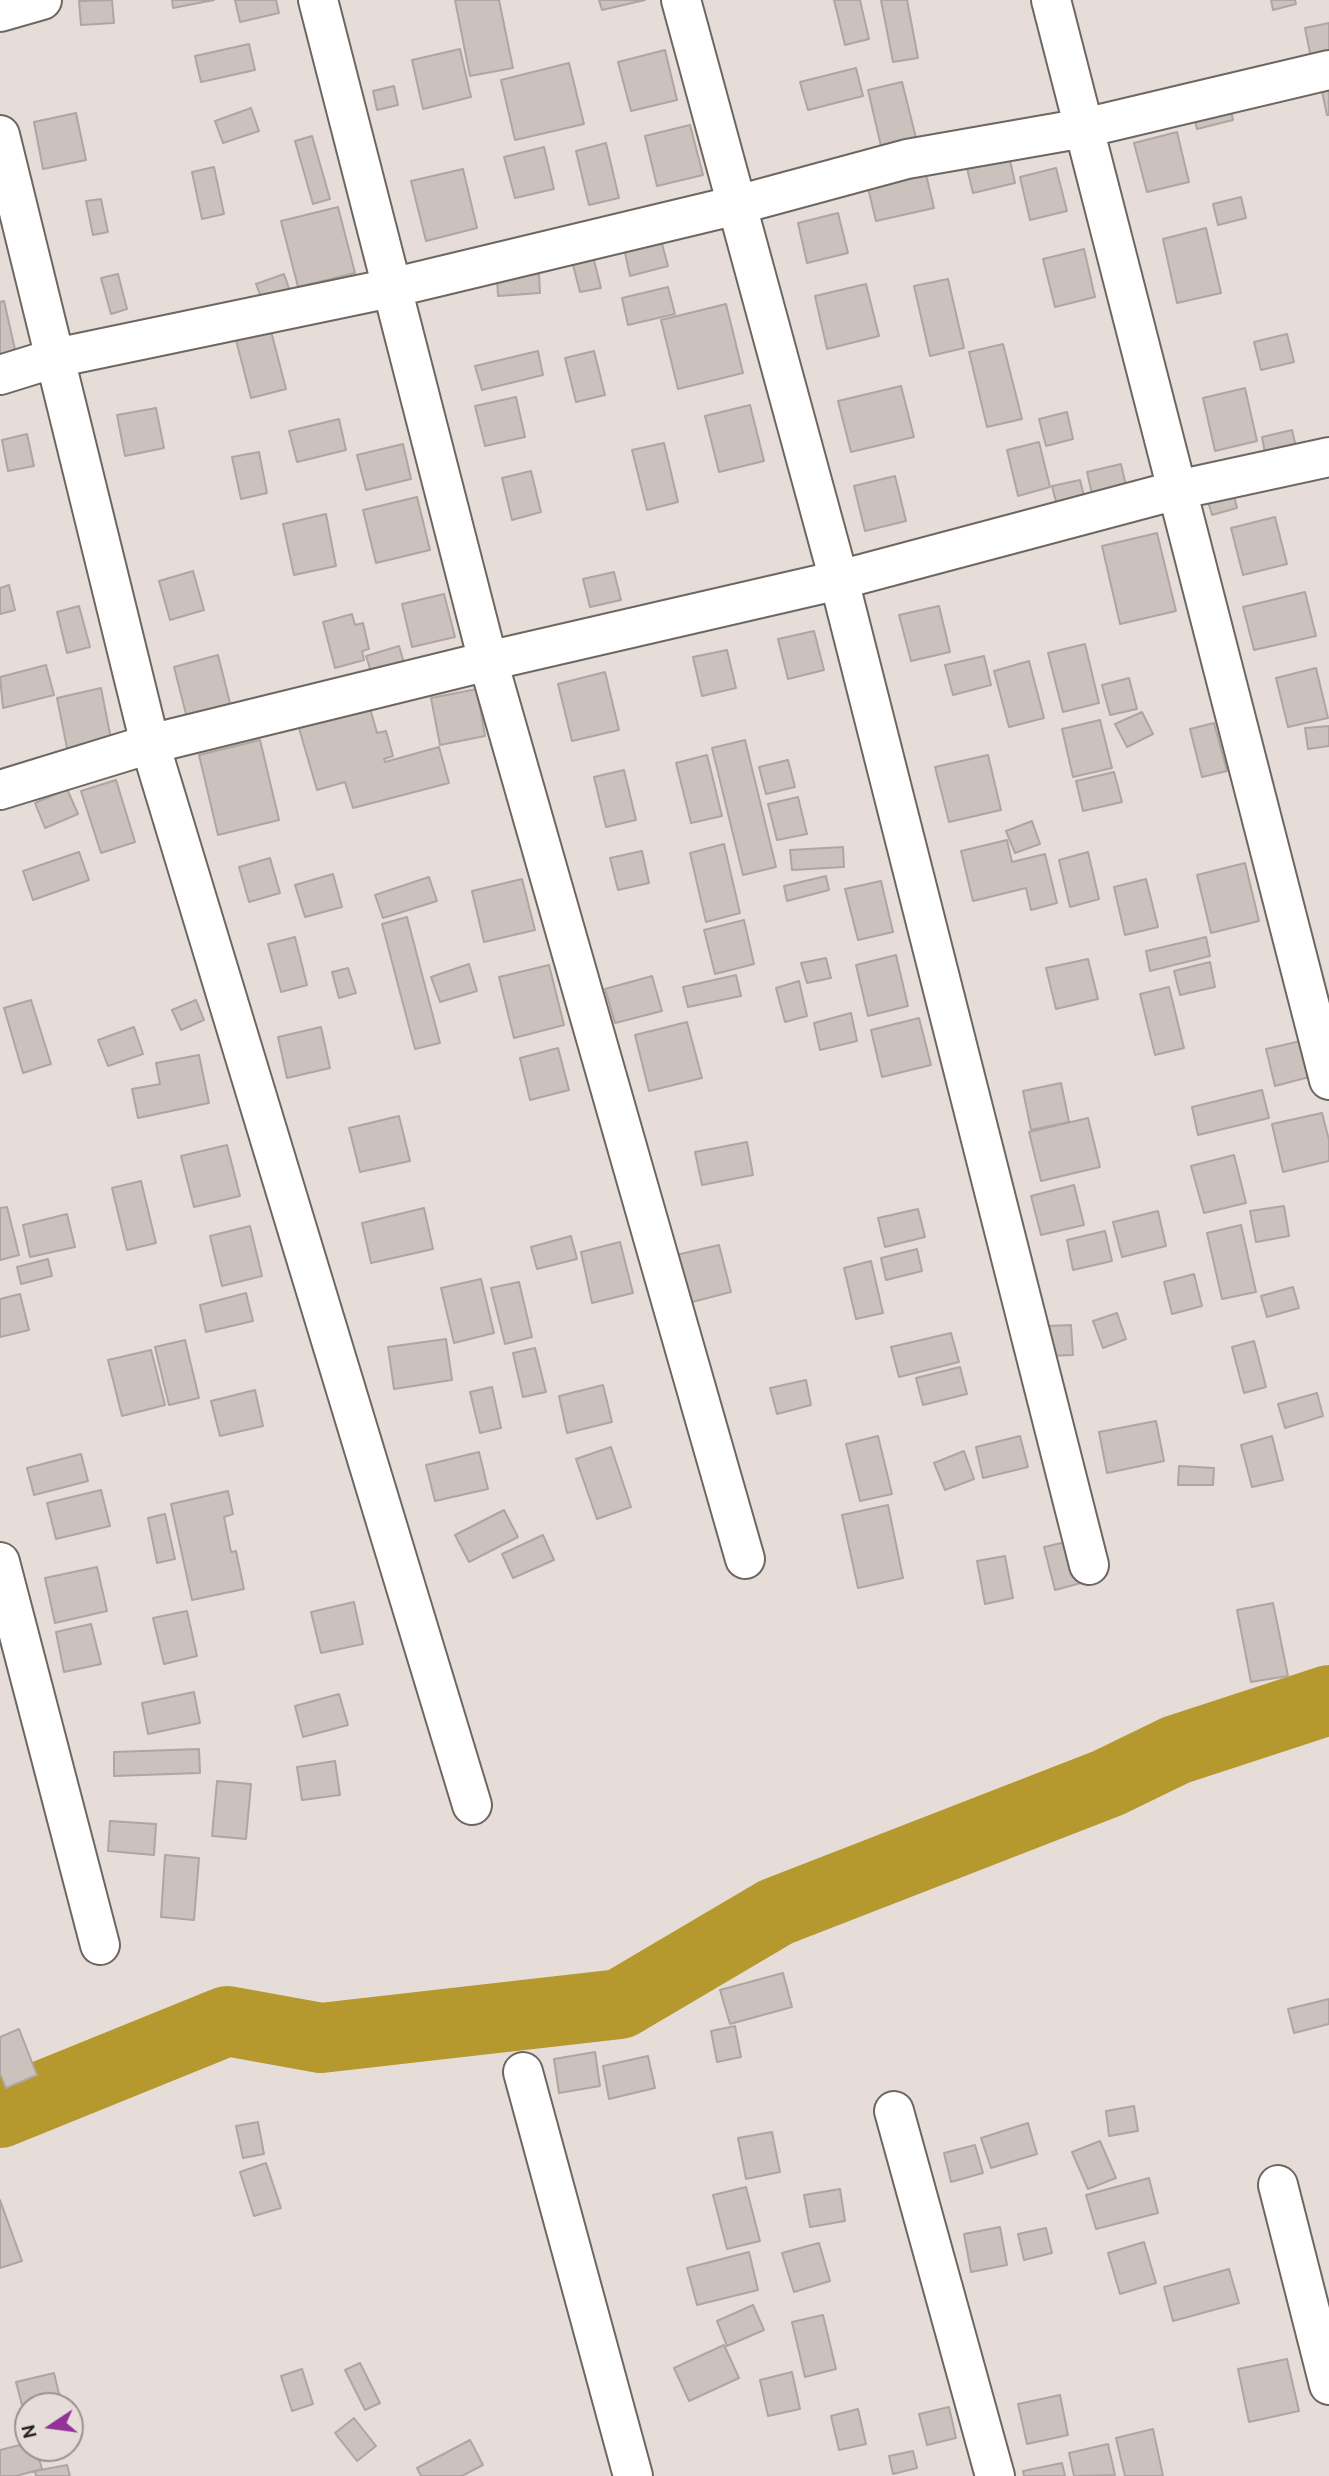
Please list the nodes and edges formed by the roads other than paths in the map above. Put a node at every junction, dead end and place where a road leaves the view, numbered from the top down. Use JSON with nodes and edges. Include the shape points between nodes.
{"nodes":[{"id":1,"x":42,"y":0,"type":"edge"},
{"id":2,"x":318,"y":0,"type":"edge"},
{"id":3,"x":681,"y":0,"type":"edge"},
{"id":4,"x":1051,"y":0,"type":"edge"},
{"id":5,"x":0,"y":12,"type":"edge"},
{"id":6,"x":1329,"y":69,"type":"edge"},
{"id":7,"x":1084,"y":128,"type":"junction"},
{"id":8,"x":0,"y":135,"type":"edge"},
{"id":9,"x":737,"y":205,"type":"junction"},
{"id":10,"x":391,"y":288,"type":"junction"},
{"id":11,"x":55,"y":358,"type":"junction"},
{"id":12,"x":0,"y":375,"type":"edge"},
{"id":13,"x":1329,"y":457,"type":"edge"},
{"id":14,"x":1177,"y":490,"type":"junction"},
{"id":15,"x":839,"y":580,"type":"junction"},
{"id":16,"x":488,"y":661,"type":"junction"},
{"id":17,"x":150,"y":744,"type":"junction"},
{"id":18,"x":0,"y":790,"type":"edge"},
{"id":19,"x":1329,"y":1080,"type":"edge"},
{"id":20,"x":746,"y":1559,"type":"dead end"},
{"id":21,"x":0,"y":1562,"type":"edge"},
{"id":22,"x":1089,"y":1565,"type":"dead end"},
{"id":23,"x":472,"y":1805,"type":"dead end"},
{"id":24,"x":100,"y":1945,"type":"dead end"},
{"id":25,"x":523,"y":2072,"type":"dead end"},
{"id":26,"x":894,"y":2111,"type":"dead end"},
{"id":27,"x":1278,"y":2185,"type":"dead end"},
{"id":28,"x":1329,"y":2385,"type":"edge"},
{"id":29,"x":633,"y":2476,"type":"edge"},
{"id":30,"x":995,"y":2476,"type":"edge"}],
"edges":[{"from":1,"to":5,"type":"street"},
{"from":2,"to":10,"type":"street"},
{"from":3,"to":9,"type":"street"},
{"from":4,"to":7,"type":"street"},
{"from":6,"to":7,"type":"street"},
{"from":7,"to":9,"type":"street","via":[[908,159]]},
{"from":7,"to":14,"type":"street"},
{"from":8,"to":11,"type":"street"},
{"from":9,"to":10,"type":"street"},
{"from":9,"to":15,"type":"street"},
{"from":10,"to":11,"type":"street"},
{"from":10,"to":16,"type":"street"},
{"from":11,"to":12,"type":"street"},
{"from":11,"to":17,"type":"street"},
{"from":13,"to":14,"type":"street"},
{"from":14,"to":15,"type":"street"},
{"from":14,"to":19,"type":"street"},
{"from":15,"to":16,"type":"street"},
{"from":15,"to":22,"type":"street"},
{"from":16,"to":17,"type":"street"},
{"from":16,"to":20,"type":"street"},
{"from":17,"to":18,"type":"street"},
{"from":17,"to":23,"type":"street"},
{"from":21,"to":24,"type":"street"},
{"from":25,"to":29,"type":"street"},
{"from":26,"to":30,"type":"street"},
{"from":27,"to":28,"type":"street"}]}
